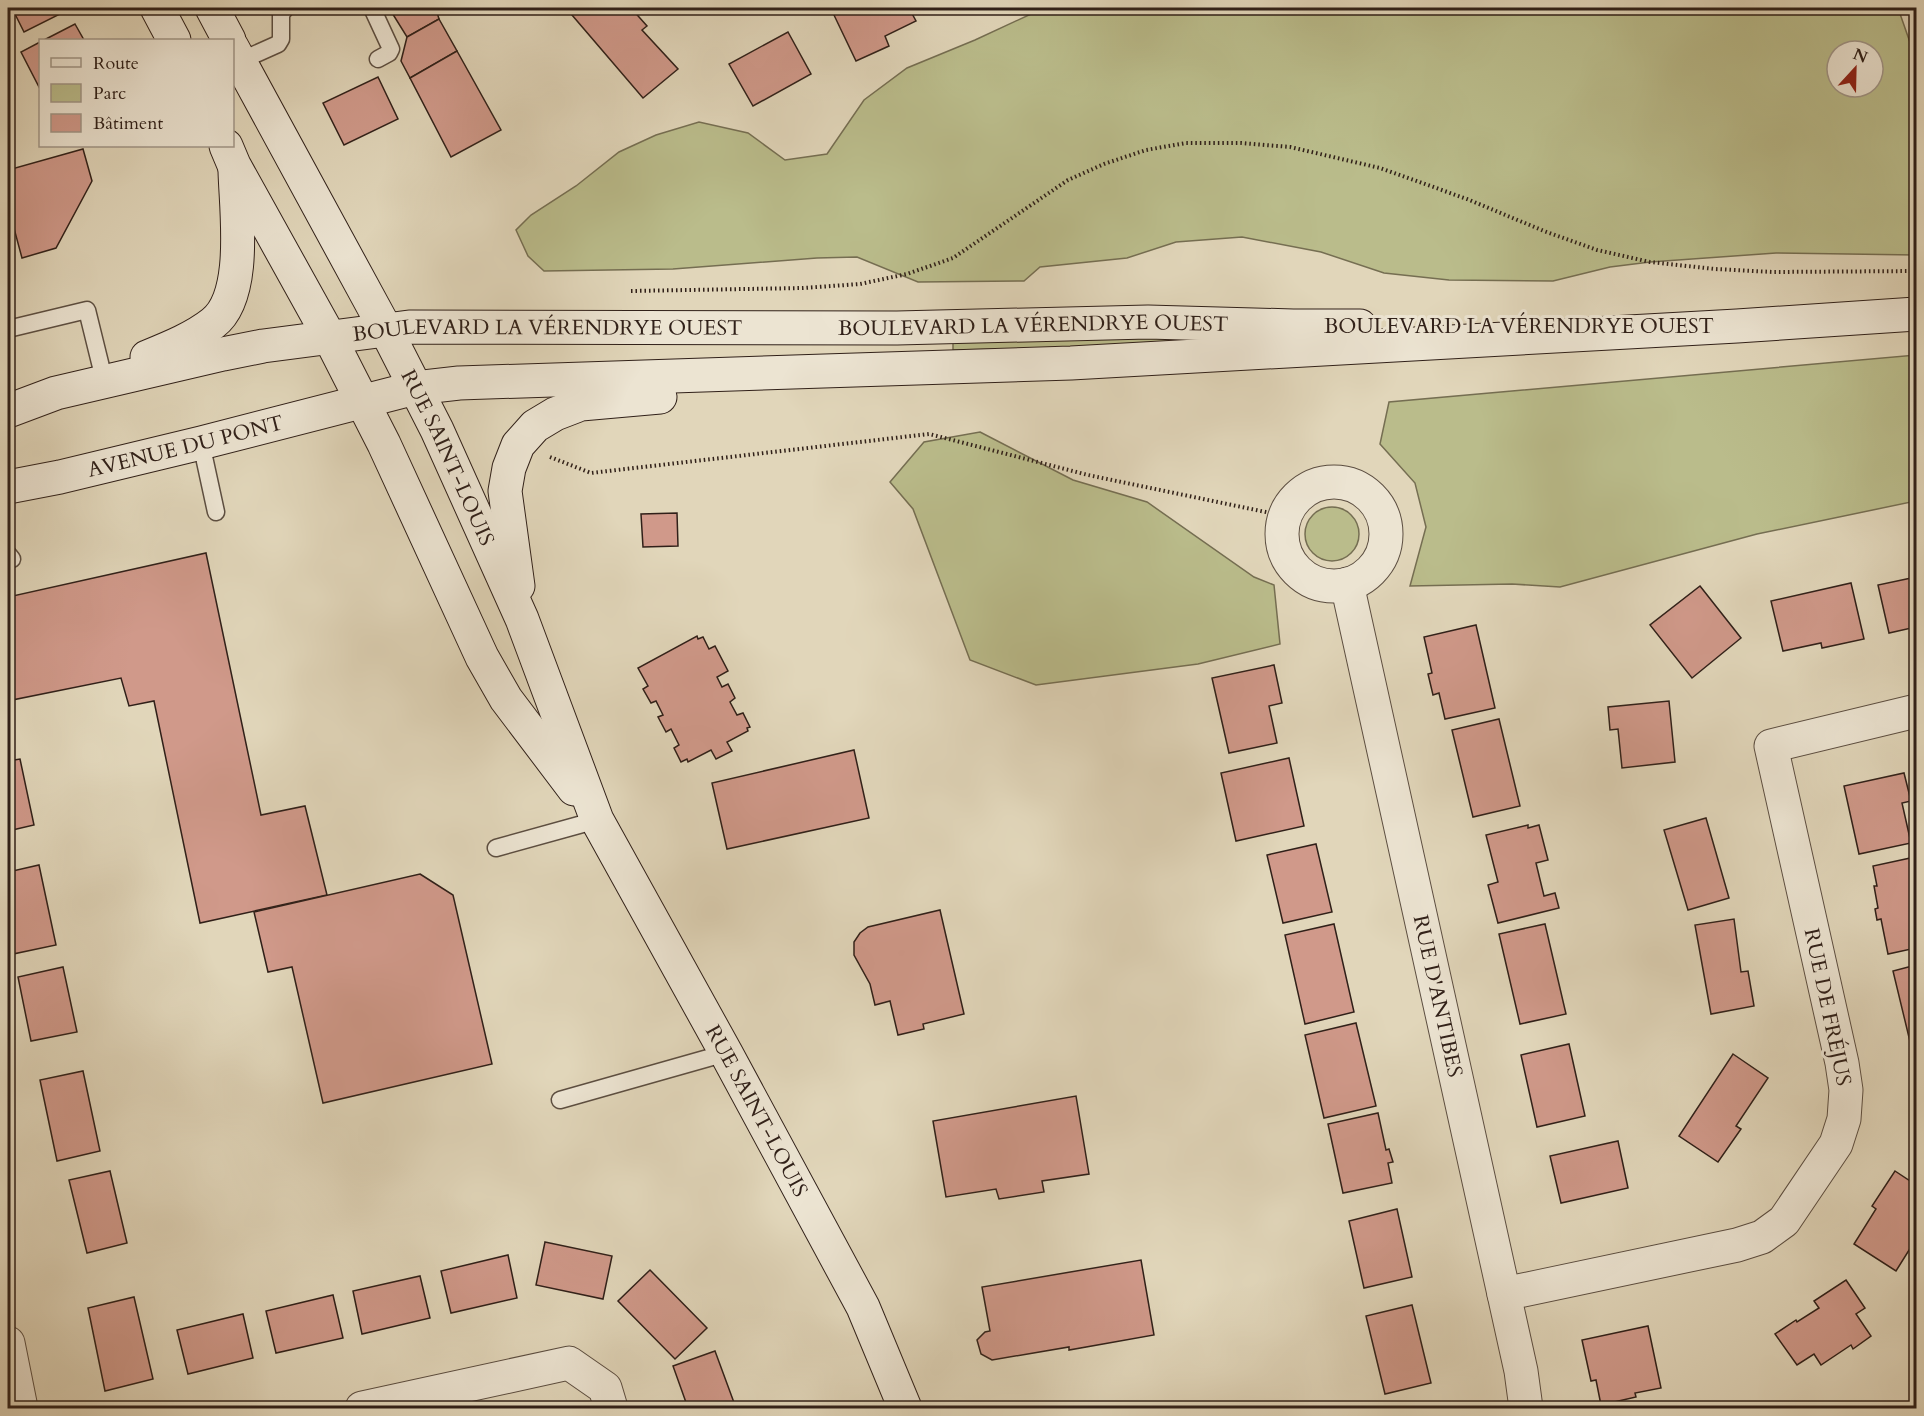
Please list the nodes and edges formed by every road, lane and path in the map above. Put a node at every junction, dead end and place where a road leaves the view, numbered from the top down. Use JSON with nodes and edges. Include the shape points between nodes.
{"nodes":[{"id":1,"x":157,"y":8,"type":"edge"},
{"id":2,"x":212,"y":8,"type":"edge"},
{"id":3,"x":286,"y":8,"type":"edge"},
{"id":4,"x":372,"y":8,"type":"edge"},
{"id":5,"x":173,"y":39,"type":"edge"},
{"id":6,"x":228,"y":39,"type":"edge"},
{"id":7,"x":234,"y":50,"type":"edge"},
{"id":8,"x":378,"y":59,"type":"dead end"},
{"id":9,"x":230,"y":155,"type":"edge"},
{"id":10,"x":1917,"y":271,"type":"edge"},
{"id":11,"x":627,"y":291,"type":"dead end"},
{"id":12,"x":1917,"y":314,"type":"edge"},
{"id":13,"x":1737,"y":326,"type":"junction"},
{"id":14,"x":8,"y":329,"type":"edge"},
{"id":15,"x":386,"y":330,"type":"junction"},
{"id":16,"x":330,"y":338,"type":"junction"},
{"id":17,"x":1071,"y":363,"type":"junction"},
{"id":18,"x":103,"y":375,"type":"junction"},
{"id":19,"x":415,"y":388,"type":"junction"},
{"id":20,"x":56,"y":393,"type":"junction"},
{"id":21,"x":362,"y":400,"type":"junction"},
{"id":22,"x":8,"y":411,"type":"edge"},
{"id":23,"x":201,"y":443,"type":"junction"},
{"id":24,"x":543,"y":455,"type":"dead end"},
{"id":25,"x":8,"y":487,"type":"edge"},
{"id":26,"x":216,"y":512,"type":"dead end"},
{"id":27,"x":1285,"y":516,"type":"junction"},
{"id":28,"x":1347,"y":584,"type":"junction"},
{"id":29,"x":522,"y":619,"type":"junction"},
{"id":30,"x":1917,"y":711,"type":"edge"},
{"id":31,"x":597,"y":820,"type":"junction"},
{"id":32,"x":496,"y":848,"type":"dead end"},
{"id":33,"x":726,"y":1053,"type":"junction"},
{"id":34,"x":560,"y":1100,"type":"dead end"},
{"id":35,"x":1504,"y":1294,"type":"junction"},
{"id":36,"x":8,"y":1344,"type":"edge"},
{"id":37,"x":21,"y":1408,"type":"edge"},
{"id":38,"x":362,"y":1408,"type":"edge"},
{"id":39,"x":611,"y":1408,"type":"edge"},
{"id":40,"x":905,"y":1408,"type":"edge"},
{"id":41,"x":1526,"y":1408,"type":"edge"}],
"edges":[{"from":1,"to":5,"type":"main road"},
{"from":2,"to":6,"type":"main road","name":"RUE SAINT-LOUIS"},
{"from":3,"to":7,"type":"lane","via":[[281,14],[278,44]]},
{"from":4,"to":8,"type":"lane","via":[[391,45],[389,53]]},
{"from":7,"to":15,"type":"main road","name":"RUE SAINT-LOUIS"},
{"from":9,"to":16,"type":"main road","name":"RUE SAINT-LOUIS"},
{"from":9,"to":18,"type":"main road","via":[[237,268],[224,311],[194,335]]},
{"from":10,"to":11,"type":"path","via":[[1773,272],[1650,262],[1597,250],[1380,168],[1290,147],[1185,143],[1146,150],[1068,180],[953,258],[908,273],[860,284],[803,288]]},
{"from":12,"to":13,"type":"main road","name":"BOULEVARD LA VÉRENDRYE OUEST"},
{"from":13,"to":15,"type":"main road","name":"BOULEVARD LA VÉRENDRYE OUEST","via":[[1293,326],[1148,322],[897,328],[460,326]]},
{"from":13,"to":17,"type":"main road","name":"BOULEVARD LA VÉRENDRYE OUEST"},
{"from":14,"to":18,"type":"lane","via":[[87,310]]},
{"from":15,"to":16,"type":"main road","name":"BOULEVARD LA VÉRENDRYE OUEST"},
{"from":15,"to":19,"type":"main road","name":"RUE SAINT-LOUIS"},
{"from":16,"to":20,"type":"main road","via":[[223,354]]},
{"from":16,"to":21,"type":"main road","name":"RUE SAINT-LOUIS"},
{"from":17,"to":19,"type":"main road","name":"BOULEVARD LA VÉRENDRYE OUEST","via":[[459,383]]},
{"from":17,"to":29,"type":"main road","via":[[581,404],[555,414],[535,426],[518,446],[505,491]]},
{"from":18,"to":20,"type":"main road"},
{"from":19,"to":21,"type":"main road","name":"BOULEVARD LA VÉRENDRYE OUEST"},
{"from":19,"to":29,"type":"main road","name":"RUE SAINT-LOUIS"},
{"from":20,"to":22,"type":"main road"},
{"from":21,"to":23,"type":"main road","name":"AVENUE DU PONT"},
{"from":21,"to":31,"type":"main road","name":"RUE SAINT-LOUIS","via":[[482,657],[506,699]]},
{"from":23,"to":25,"type":"main road","name":"AVENUE DU PONT"},
{"from":23,"to":26,"type":"lane"},
{"from":24,"to":27,"type":"path","via":[[591,473],[929,434],[1088,475]]},
{"from":27,"to":28,"type":"main road","via":[[1283,548],[1290,562],[1315,582]]},
{"from":27,"to":28,"type":"main road","via":[[1307,489],[1323,482],[1358,488],[1372,498],[1382,514],[1384,548],[1363,577]]},
{"from":28,"to":35,"type":"main road","name":"RUE D'ANTIBES"},
{"from":29,"to":31,"type":"main road","name":"RUE SAINT-LOUIS"},
{"from":30,"to":35,"type":"main road","name":"RUE DE FRÉJUS","via":[[1771,746],[1846,1090],[1844,1119],[1836,1144],[1797,1204],[1784,1221],[1762,1237],[1737,1245]]},
{"from":31,"to":32,"type":"lane"},
{"from":31,"to":33,"type":"main road","name":"RUE SAINT-LOUIS"},
{"from":33,"to":34,"type":"lane"},
{"from":33,"to":40,"type":"main road","name":"RUE SAINT-LOUIS","via":[[863,1307]]},
{"from":35,"to":41,"type":"main road","name":"RUE D'ANTIBES"},
{"from":36,"to":37,"type":"main road"},
{"from":38,"to":39,"type":"main road","via":[[569,1363],[605,1388]]}]}
